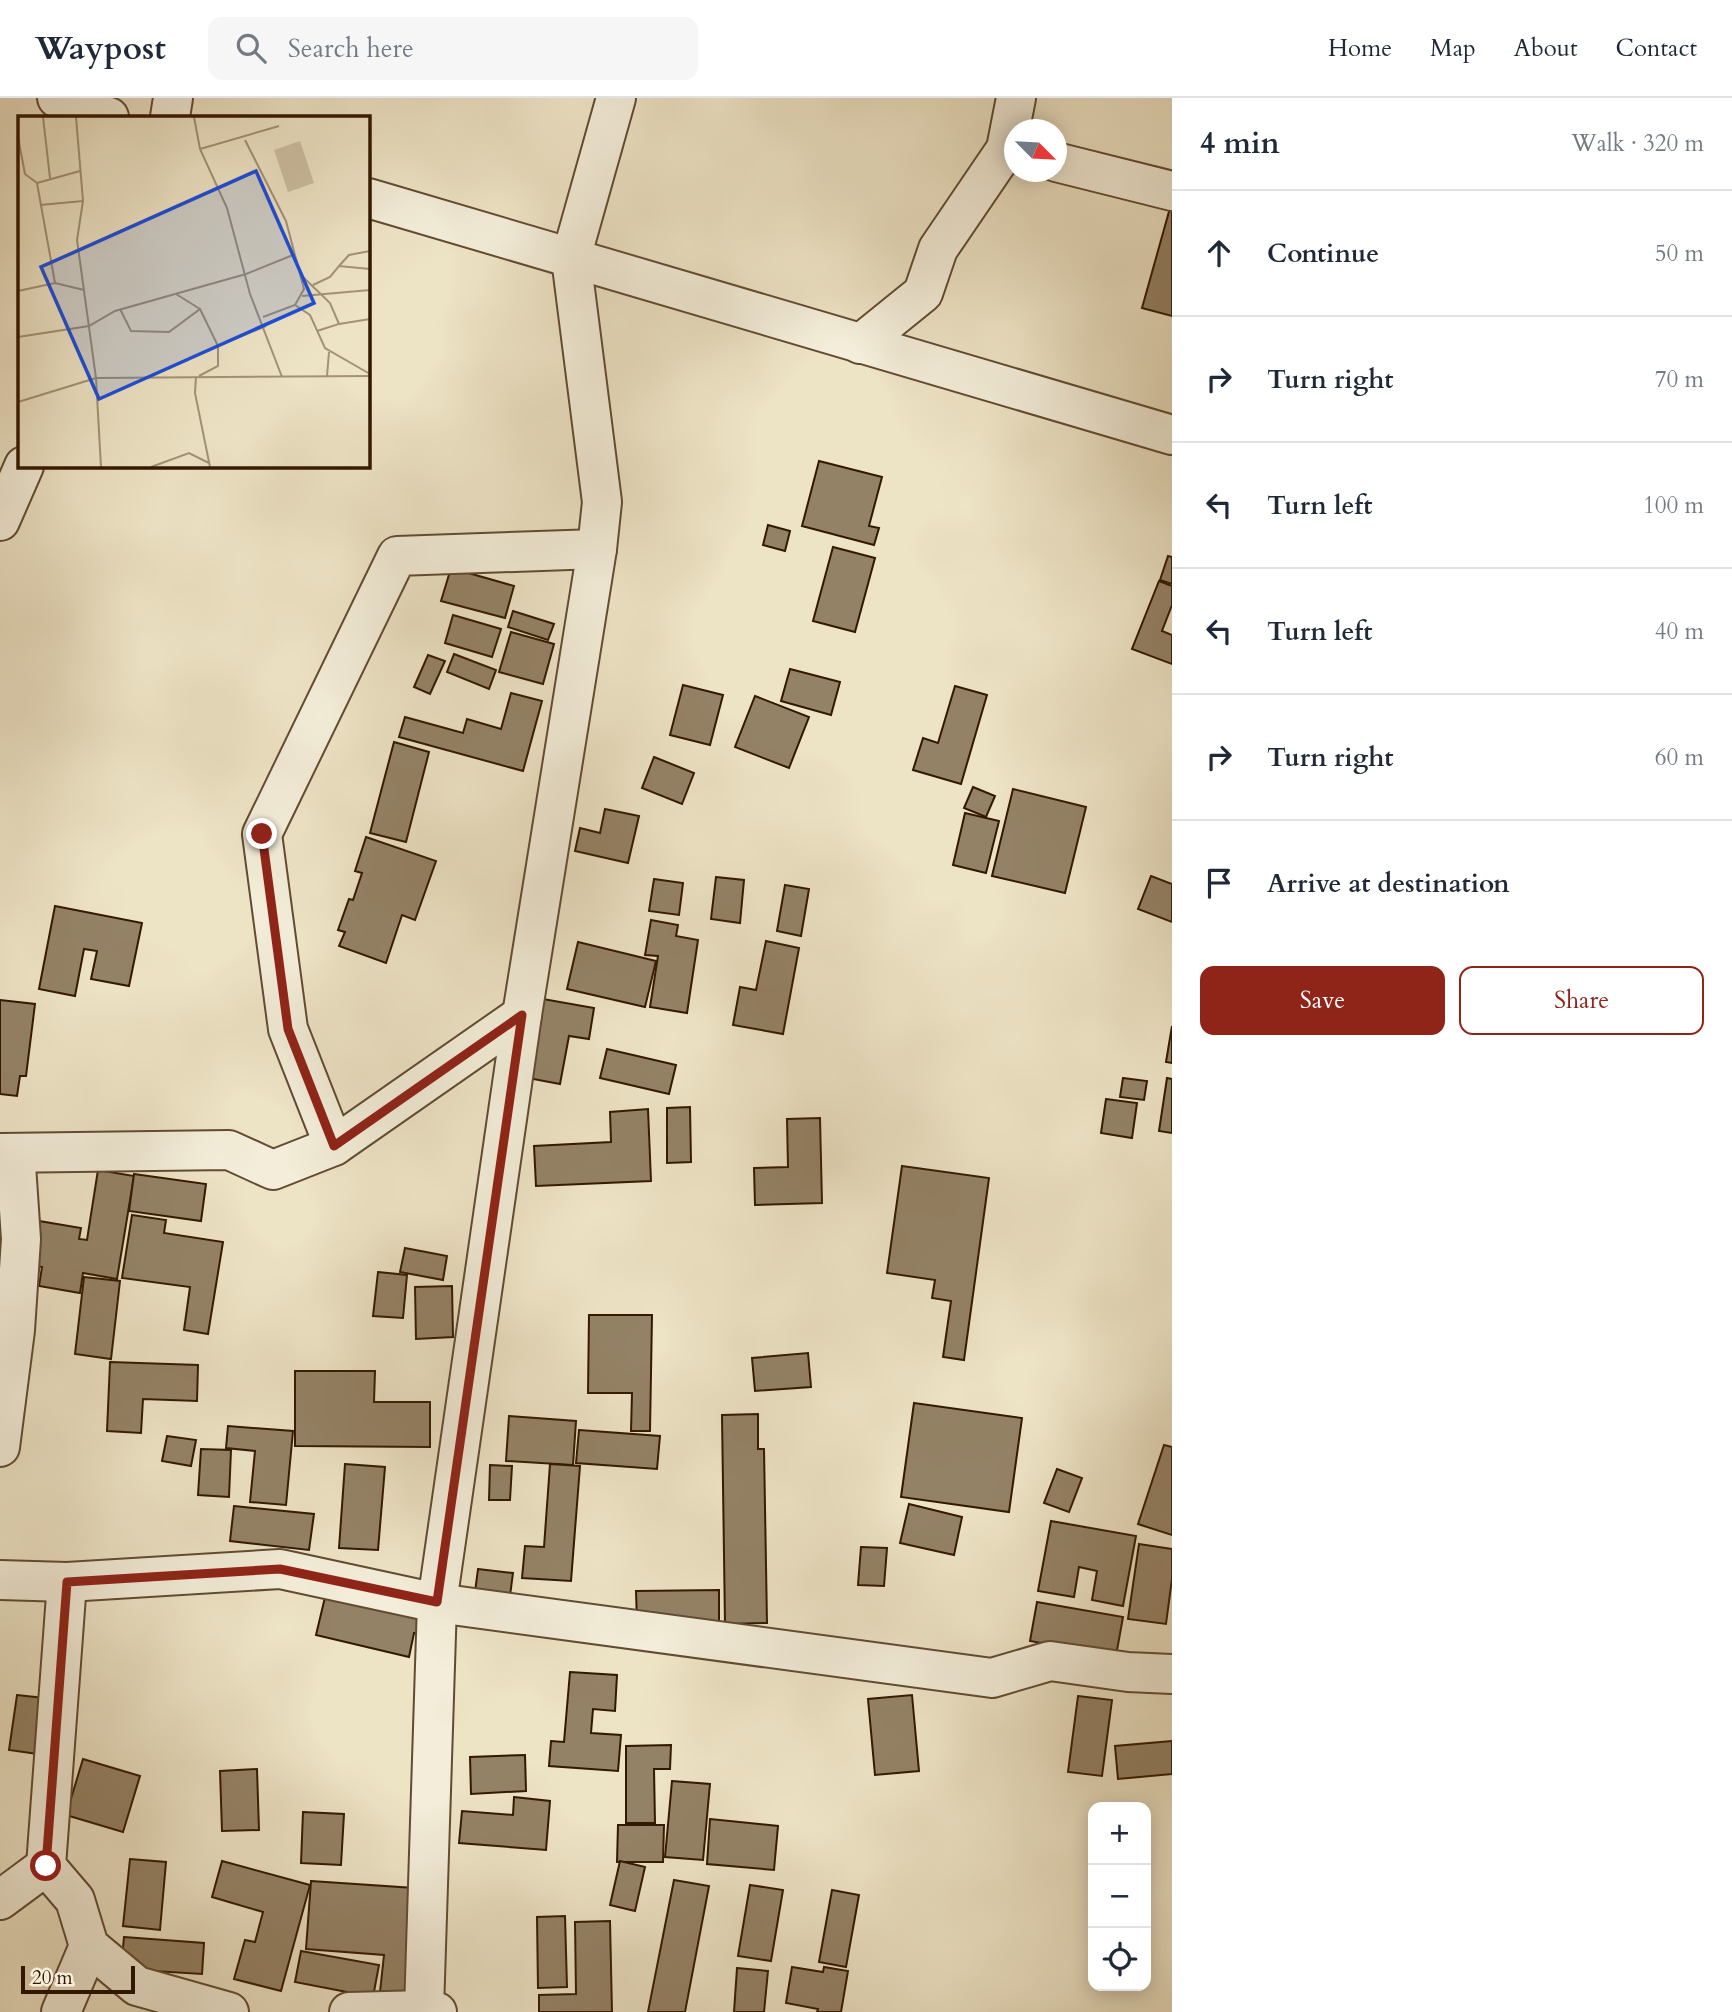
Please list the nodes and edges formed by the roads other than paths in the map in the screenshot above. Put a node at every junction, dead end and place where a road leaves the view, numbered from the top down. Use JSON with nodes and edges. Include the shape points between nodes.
{"nodes":[{"id":1,"x":57,"y":98,"type":"edge"},
{"id":2,"x":173,"y":98,"type":"edge"},
{"id":3,"x":616,"y":98,"type":"edge"},
{"id":4,"x":1016,"y":98,"type":"edge"},
{"id":5,"x":105,"y":116,"type":"edge"},
{"id":6,"x":170,"y":116,"type":"edge"},
{"id":7,"x":1014,"y":119,"type":"edge"},
{"id":8,"x":1004,"y":159,"type":"edge"},
{"id":9,"x":1067,"y":165,"type":"edge"},
{"id":10,"x":1172,"y":191,"type":"edge"},
{"id":11,"x":369,"y":198,"type":"edge"},
{"id":12,"x":571,"y":258,"type":"junction"},
{"id":13,"x":860,"y":344,"type":"junction"},
{"id":14,"x":1172,"y":435,"type":"edge"},
{"id":15,"x":24,"y":467,"type":"edge"},
{"id":16,"x":0,"y":521,"type":"edge"},
{"id":17,"x":597,"y":549,"type":"junction"},
{"id":18,"x":522,"y":1015,"type":"junction"},
{"id":19,"x":334,"y":1146,"type":"junction"},
{"id":20,"x":0,"y":1153,"type":"edge"},
{"id":21,"x":0,"y":1447,"type":"edge"},
{"id":22,"x":0,"y":1580,"type":"edge"},
{"id":23,"x":67,"y":1582,"type":"junction"},
{"id":24,"x":437,"y":1602,"type":"junction"},
{"id":25,"x":1172,"y":1674,"type":"edge"},
{"id":26,"x":46,"y":1866,"type":"junction"},
{"id":27,"x":0,"y":1900,"type":"edge"},
{"id":28,"x":89,"y":1946,"type":"junction"},
{"id":29,"x":431,"y":2011,"type":"edge"},
{"id":30,"x":61,"y":2012,"type":"edge"},
{"id":31,"x":229,"y":2012,"type":"edge"},
{"id":32,"x":349,"y":2012,"type":"edge"}],
"edges":[{"from":1,"to":5,"type":"street"},
{"from":2,"to":6,"type":"street"},
{"from":3,"to":12,"type":"street"},
{"from":4,"to":7,"type":"street"},
{"from":8,"to":13,"type":"street","via":[[938,249],[923,293]]},
{"from":9,"to":10,"type":"street"},
{"from":11,"to":12,"type":"street"},
{"from":12,"to":13,"type":"street"},
{"from":12,"to":17,"type":"street","via":[[602,502]]},
{"from":13,"to":14,"type":"street"},
{"from":15,"to":16,"type":"street"},
{"from":17,"to":18,"type":"street"},
{"from":17,"to":19,"type":"street","via":[[397,556],[262,834],[288,1029]]},
{"from":18,"to":19,"type":"street"},
{"from":18,"to":24,"type":"street"},
{"from":19,"to":20,"type":"street","via":[[273,1170],[229,1150]]},
{"from":20,"to":21,"type":"street","via":[[16,1165],[21,1239]]},
{"from":22,"to":23,"type":"street"},
{"from":23,"to":24,"type":"street","via":[[280,1569]]},
{"from":23,"to":26,"type":"street"},
{"from":24,"to":25,"type":"street","via":[[992,1678],[1050,1661]]},
{"from":24,"to":29,"type":"street"},
{"from":26,"to":27,"type":"street"},
{"from":26,"to":28,"type":"street","via":[[75,1900]]},
{"from":28,"to":30,"type":"street"},
{"from":28,"to":31,"type":"street","via":[[137,1986]]},
{"from":29,"to":32,"type":"street"}]}
